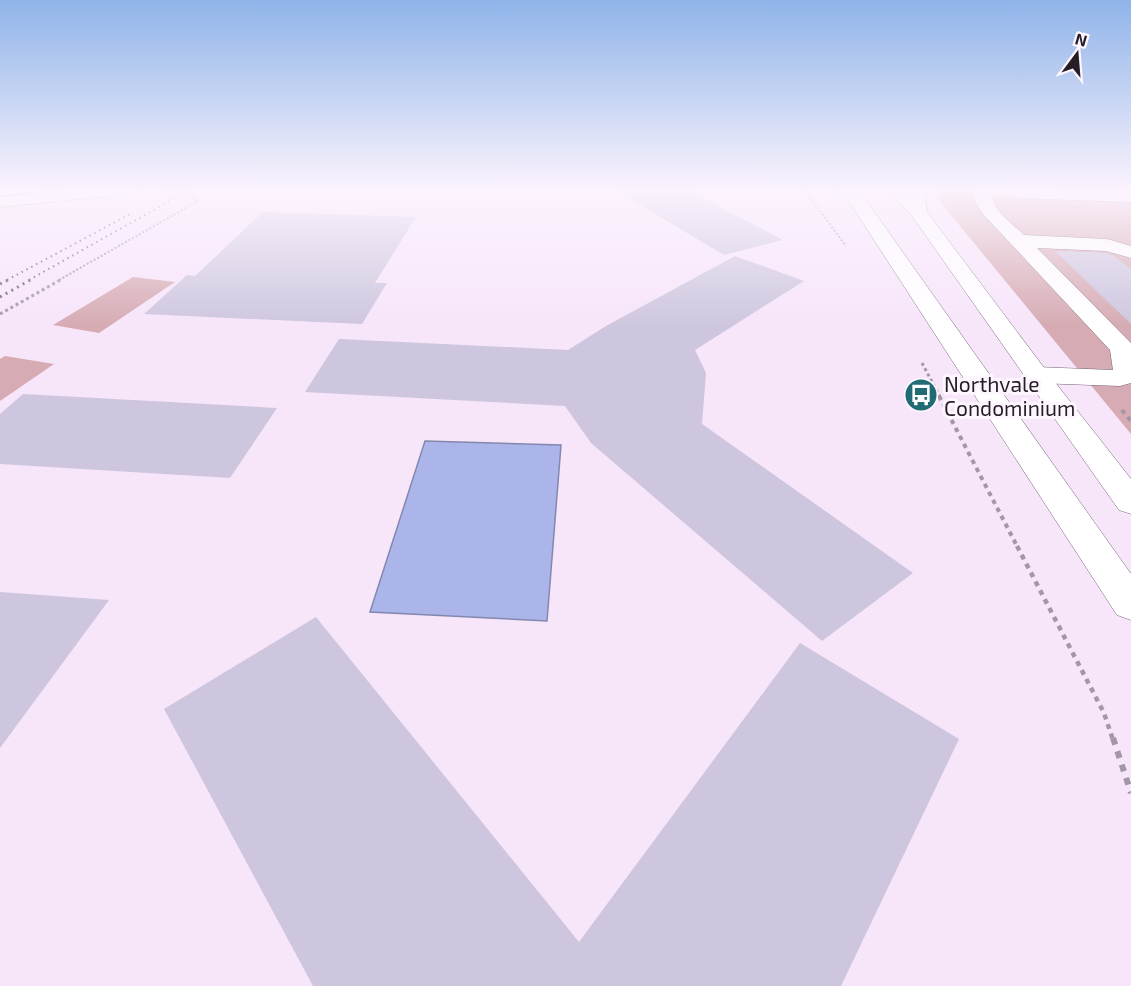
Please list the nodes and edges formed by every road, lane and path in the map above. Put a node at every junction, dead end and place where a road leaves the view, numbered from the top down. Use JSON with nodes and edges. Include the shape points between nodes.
{"nodes":[{"id":1,"x":140,"y":234,"type":"edge"},
{"id":2,"x":837,"y":234,"type":"edge"},
{"id":3,"x":880,"y":234,"type":"edge"},
{"id":4,"x":934,"y":234,"type":"edge"},
{"id":5,"x":1014,"y":234,"type":"edge"},
{"id":6,"x":1021,"y":241,"type":"junction"},
{"id":7,"x":1131,"y":252,"type":"edge"},
{"id":8,"x":853,"y":255,"type":"dead end"},
{"id":9,"x":0,"y":314,"type":"edge"},
{"id":10,"x":1126,"y":351,"type":"edge"},
{"id":11,"x":917,"y":353,"type":"dead end"},
{"id":12,"x":1040,"y":381,"type":"junction"},
{"id":13,"x":1131,"y":387,"type":"edge"},
{"id":14,"x":1131,"y":502,"type":"edge"},
{"id":15,"x":1131,"y":604,"type":"edge"},
{"id":16,"x":1131,"y":793,"type":"edge"}],
"edges":[{"from":1,"to":9,"type":"path"},
{"from":2,"to":8,"type":"path"},
{"from":3,"to":15,"type":"main road"},
{"from":4,"to":12,"type":"main road"},
{"from":5,"to":6,"type":"main road"},
{"from":6,"to":7,"type":"main road","via":[[1107,245]]},
{"from":6,"to":10,"type":"main road"},
{"from":10,"to":12,"type":"main road","via":[[1127,373],[1120,378]]},
{"from":11,"to":16,"type":"path","via":[[1104,713]]},
{"from":12,"to":13,"type":"main road"},
{"from":12,"to":14,"type":"main road"}]}
